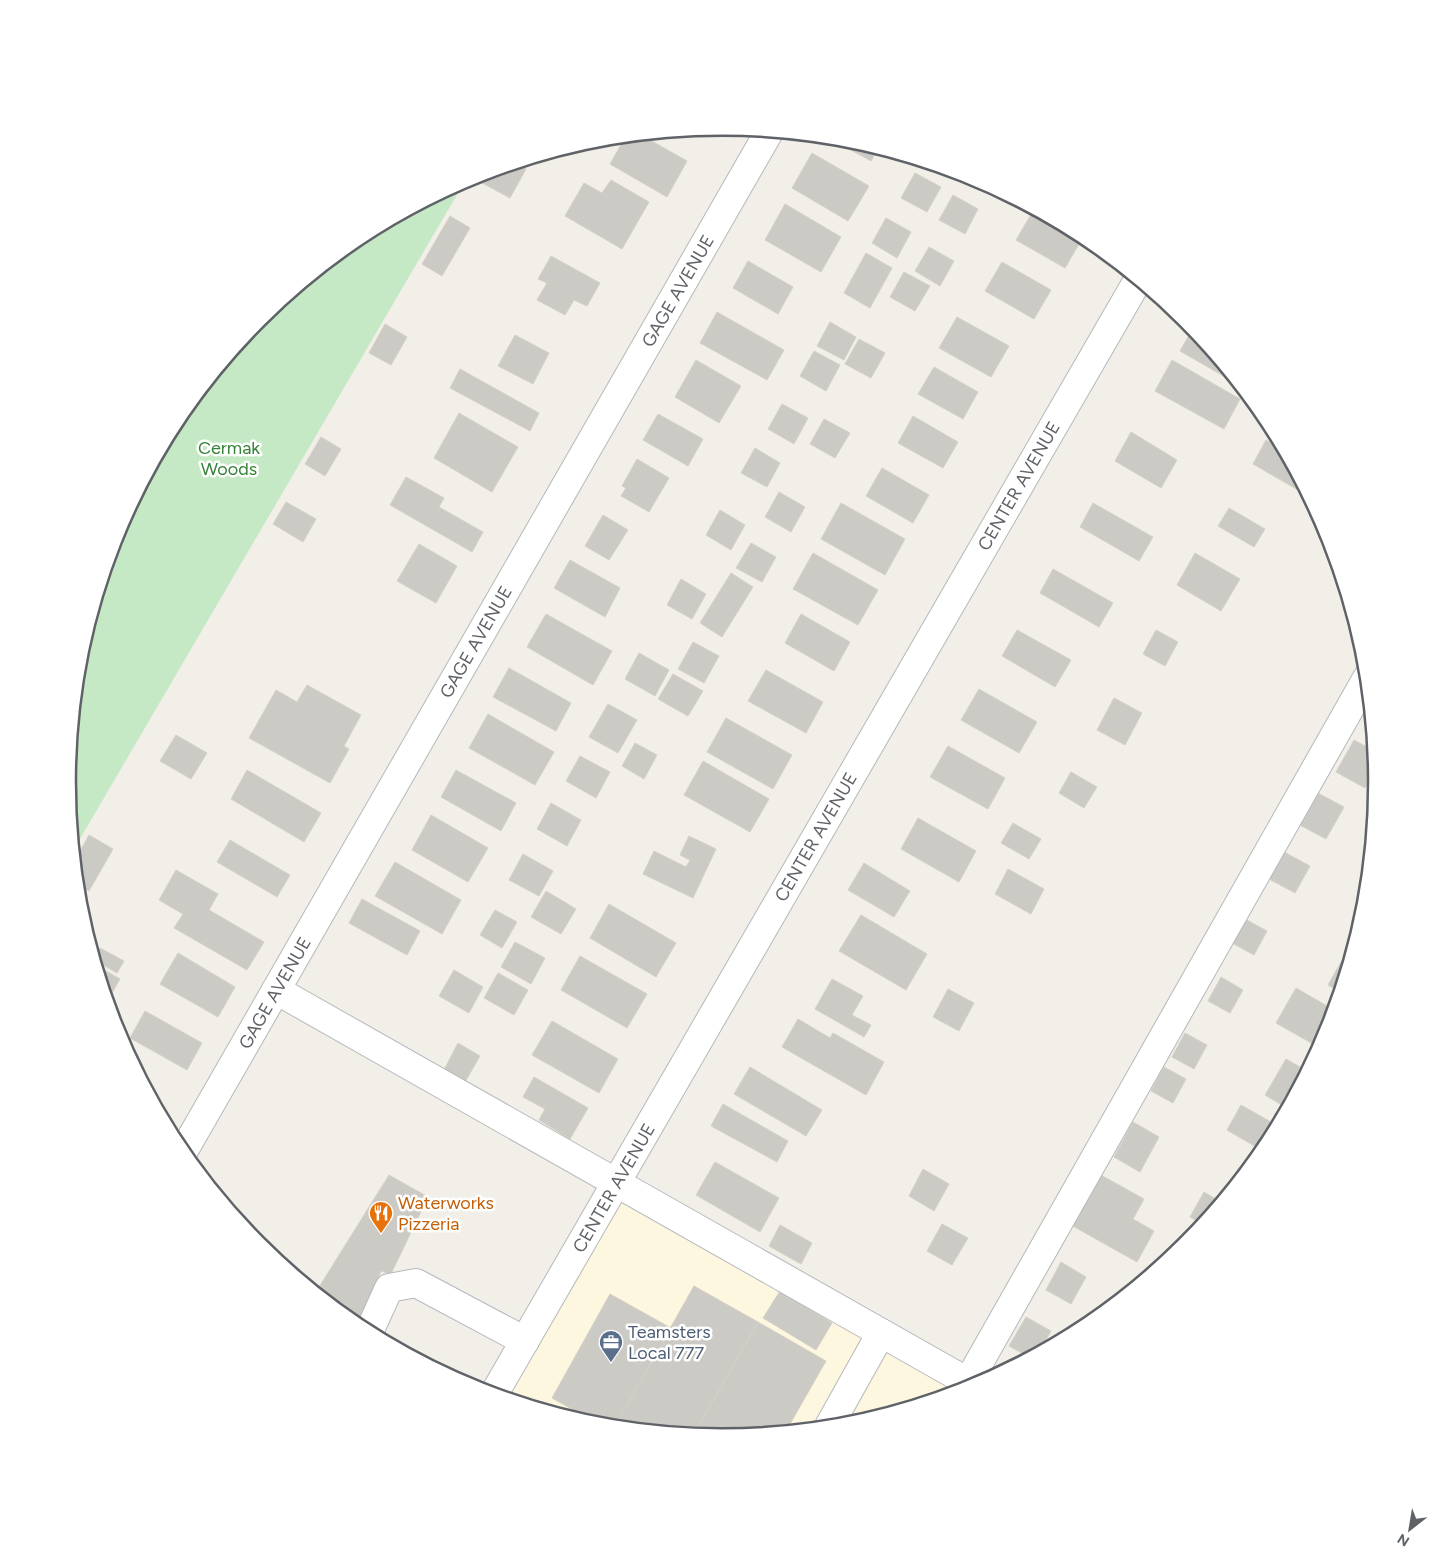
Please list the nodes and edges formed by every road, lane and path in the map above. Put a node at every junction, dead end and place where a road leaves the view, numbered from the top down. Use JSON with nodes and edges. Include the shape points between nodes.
{"nodes":[{"id":1,"x":766,"y":137,"type":"edge"},
{"id":2,"x":1135,"y":285,"type":"edge"},
{"id":3,"x":1361,"y":688,"type":"edge"},
{"id":4,"x":276,"y":990,"type":"junction"},
{"id":5,"x":187,"y":1144,"type":"edge"},
{"id":6,"x":616,"y":1183,"type":"junction"},
{"id":7,"x":372,"y":1325,"type":"edge"},
{"id":8,"x":881,"y":1333,"type":"junction"},
{"id":9,"x":525,"y":1341,"type":"junction"},
{"id":10,"x":976,"y":1376,"type":"edge"},
{"id":11,"x":966,"y":1381,"type":"edge"},
{"id":12,"x":498,"y":1388,"type":"edge"},
{"id":13,"x":833,"y":1419,"type":"edge"}],
"edges":[{"from":1,"to":4,"type":"street","name":"GAGE AVENUE"},
{"from":2,"to":6,"type":"street","name":"CENTER AVENUE"},
{"from":3,"to":10,"type":"street"},
{"from":4,"to":5,"type":"street","name":"GAGE AVENUE"},
{"from":4,"to":6,"type":"street"},
{"from":6,"to":8,"type":"street"},
{"from":6,"to":9,"type":"street","name":"CENTER AVENUE"},
{"from":7,"to":9,"type":"street","via":[[389,1288],[416,1283]]},
{"from":8,"to":11,"type":"street"},
{"from":8,"to":13,"type":"street"},
{"from":9,"to":12,"type":"street","name":"CENTER AVENUE"}]}
